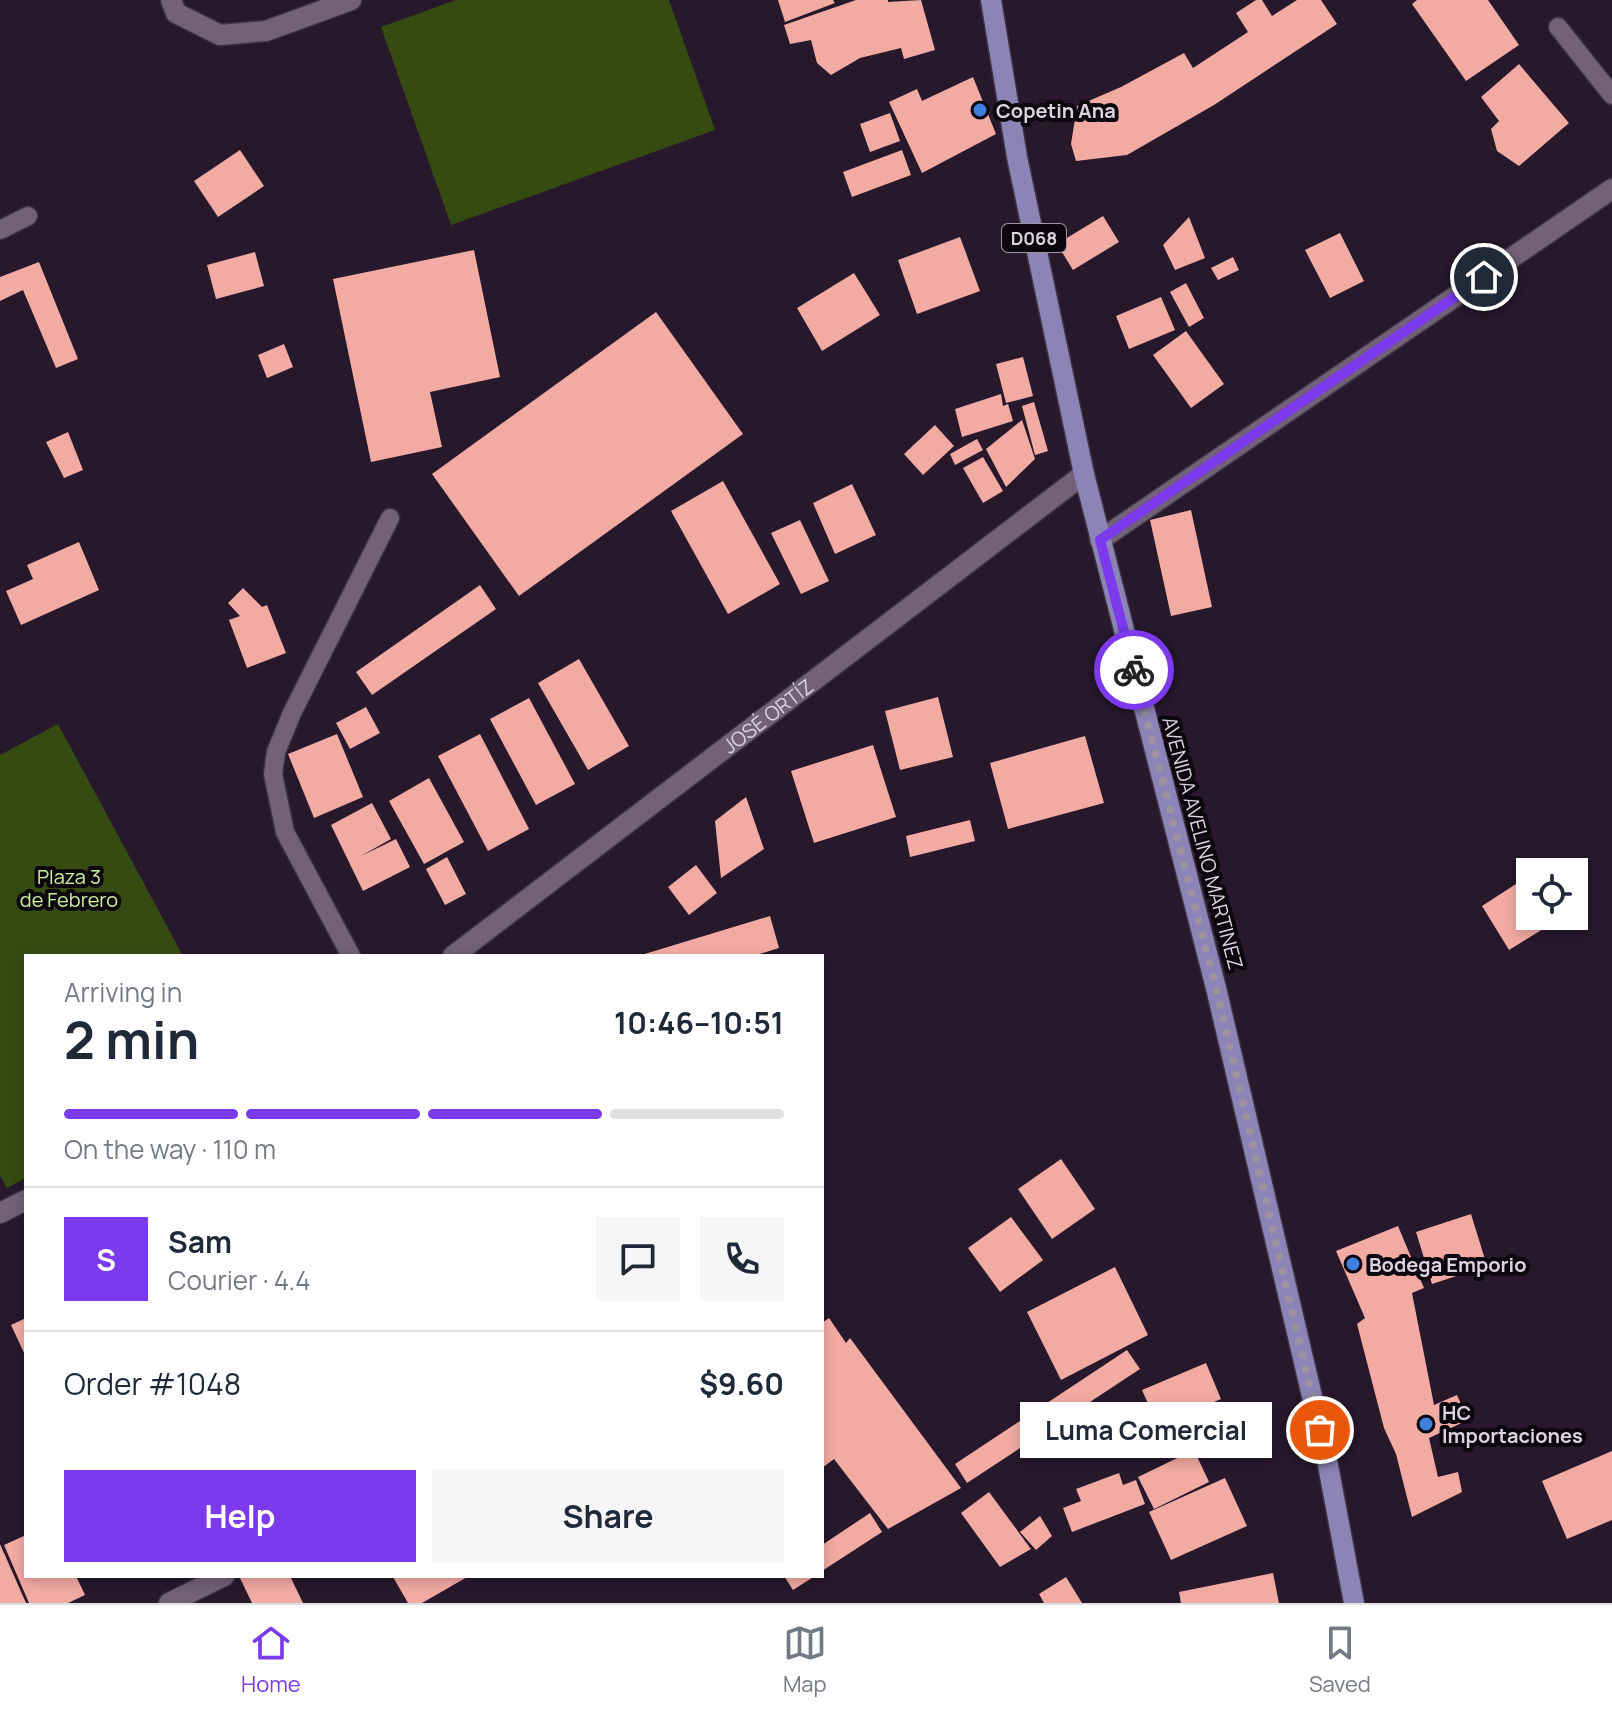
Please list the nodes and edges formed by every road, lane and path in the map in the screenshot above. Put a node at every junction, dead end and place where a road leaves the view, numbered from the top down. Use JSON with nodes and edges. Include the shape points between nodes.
{"nodes":[{"id":1,"x":171,"y":0,"type":"edge"},
{"id":2,"x":351,"y":0,"type":"edge"},
{"id":3,"x":991,"y":0,"type":"edge"},
{"id":4,"x":1558,"y":27,"type":"dead end"},
{"id":5,"x":1612,"y":95,"type":"edge"},
{"id":6,"x":1612,"y":189,"type":"edge"},
{"id":7,"x":28,"y":216,"type":"dead end"},
{"id":8,"x":0,"y":230,"type":"edge"},
{"id":9,"x":1084,"y":474,"type":"junction"},
{"id":10,"x":390,"y":518,"type":"dead end"},
{"id":11,"x":1100,"y":540,"type":"junction"},
{"id":12,"x":350,"y":954,"type":"edge"},
{"id":13,"x":456,"y":954,"type":"edge"},
{"id":14,"x":24,"y":1201,"type":"edge"},
{"id":15,"x":0,"y":1213,"type":"edge"},
{"id":16,"x":220,"y":1578,"type":"edge"},
{"id":17,"x":169,"y":1603,"type":"edge"},
{"id":18,"x":1354,"y":1603,"type":"edge"}],
"edges":[{"from":1,"to":2,"type":"street","via":[[176,13],[220,35],[266,31]]},
{"from":3,"to":9,"type":"main road","name":"AVENIDA AVELINO MARTINEZ","number":"D068","via":[[1017,157]]},
{"from":4,"to":5,"type":"lane"},
{"from":6,"to":11,"type":"street"},
{"from":7,"to":8,"type":"lane"},
{"from":9,"to":11,"type":"main road","name":"AVENIDA AVELINO MARTINEZ","number":"D068"},
{"from":9,"to":13,"type":"street","name":"JOSÉ ORTÍZ"},
{"from":10,"to":12,"type":"lane","via":[[292,713],[273,774],[285,832]]},
{"from":11,"to":18,"type":"main road","name":"AVENIDA AVELINO MARTINEZ","number":"D068","via":[[1216,988],[1327,1460]]},
{"from":14,"to":15,"type":"street"},
{"from":16,"to":17,"type":"street"}]}
